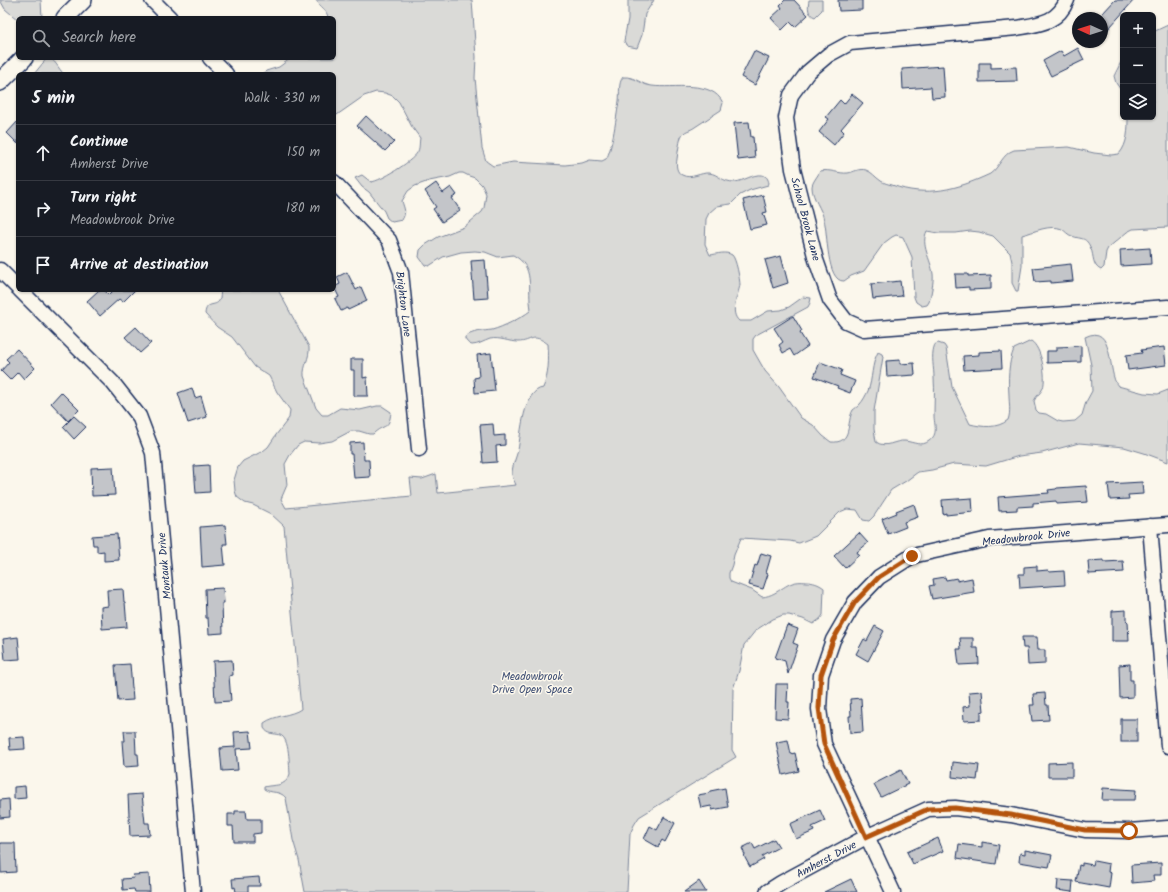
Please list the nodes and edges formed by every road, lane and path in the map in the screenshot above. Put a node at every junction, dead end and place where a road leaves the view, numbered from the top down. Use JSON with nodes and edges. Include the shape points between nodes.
{"nodes":[{"id":1,"x":83,"y":0,"type":"edge"},
{"id":2,"x":152,"y":0,"type":"edge"},
{"id":3,"x":1067,"y":0,"type":"edge"},
{"id":4,"x":67,"y":16,"type":"edge"},
{"id":5,"x":168,"y":16,"type":"edge"},
{"id":6,"x":22,"y":60,"type":"edge"},
{"id":7,"x":212,"y":60,"type":"edge"},
{"id":8,"x":224,"y":72,"type":"edge"},
{"id":9,"x":0,"y":82,"type":"edge"},
{"id":10,"x":336,"y":184,"type":"edge"},
{"id":11,"x":0,"y":270,"type":"edge"},
{"id":12,"x":16,"y":286,"type":"edge"},
{"id":13,"x":22,"y":292,"type":"edge"},
{"id":14,"x":1168,"y":307,"type":"edge"},
{"id":15,"x":420,"y":449,"type":"dead end"},
{"id":16,"x":1168,"y":525,"type":"edge"},
{"id":17,"x":1150,"y":526,"type":"junction"},
{"id":18,"x":1168,"y":746,"type":"edge"},
{"id":19,"x":1168,"y":828,"type":"edge"},
{"id":20,"x":866,"y":837,"type":"junction"},
{"id":21,"x":193,"y":892,"type":"edge"},
{"id":22,"x":767,"y":892,"type":"edge"},
{"id":23,"x":893,"y":892,"type":"edge"}],
"edges":[{"from":1,"to":4,"type":"street"},
{"from":2,"to":5,"type":"street"},
{"from":3,"to":14,"type":"street","name":"School Brook Lane","via":[[1053,20],[1017,28],[850,43],[828,55],[808,72],[791,95],[786,118],[793,169],[816,260],[830,300],[846,321],[864,329]]},
{"from":6,"to":9,"type":"street"},
{"from":7,"to":8,"type":"street"},
{"from":10,"to":15,"type":"street","name":"Brighton Lane","via":[[390,240],[401,272]]},
{"from":11,"to":12,"type":"street","name":"Montauk Drive"},
{"from":13,"to":21,"type":"street","name":"Montauk Drive","via":[[113,384],[139,416],[153,453]]},
{"from":16,"to":17,"type":"street","name":"Meadowbrook Drive"},
{"from":17,"to":18,"type":"street"},
{"from":17,"to":20,"type":"street","name":"Meadowbrook Drive","via":[[989,539],[912,556],[879,577],[855,602],[833,640],[821,675],[819,708],[824,744]]},
{"from":19,"to":20,"type":"street","name":"Amherst Drive","via":[[1129,831],[1085,830],[1011,815],[955,808],[928,809]]},
{"from":20,"to":22,"type":"street","name":"Amherst Drive"},
{"from":20,"to":23,"type":"street","name":"Meadowbrook Drive"}]}
